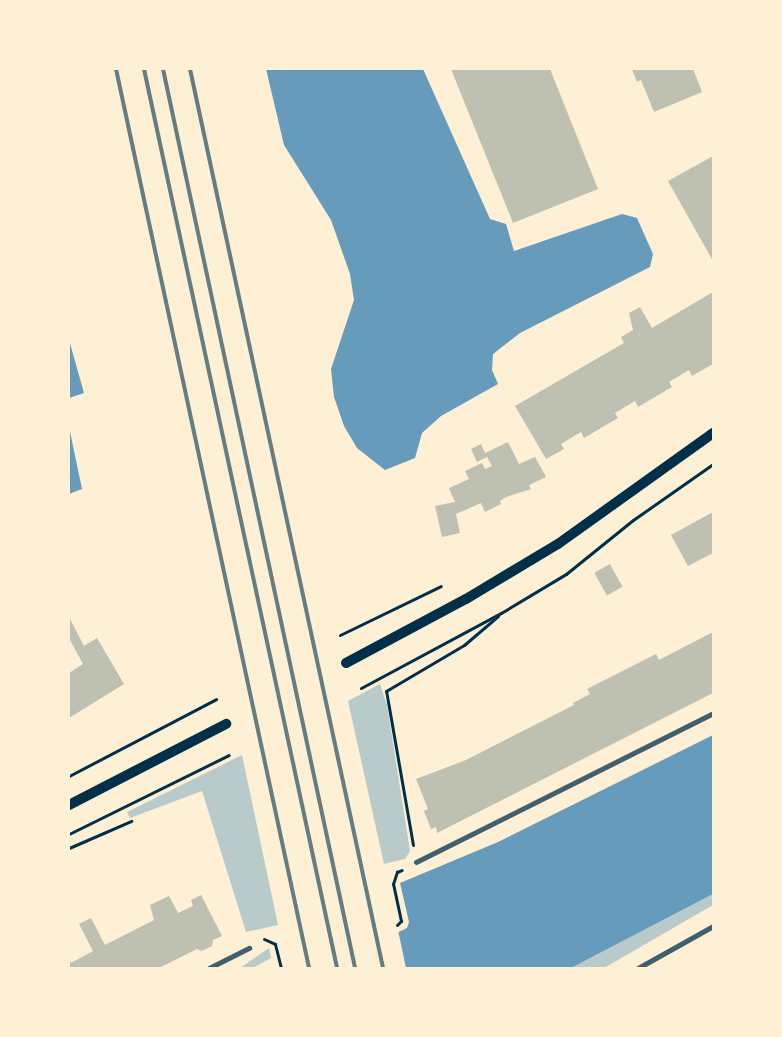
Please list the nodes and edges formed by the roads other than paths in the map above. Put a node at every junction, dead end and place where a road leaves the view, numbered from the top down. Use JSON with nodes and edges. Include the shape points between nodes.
{"nodes":[{"id":1,"x":711,"y":437,"type":"edge"},
{"id":2,"x":346,"y":663,"type":"dead end"},
{"id":3,"x":713,"y":713,"type":"edge"},
{"id":4,"x":226,"y":724,"type":"dead end"},
{"id":5,"x":69,"y":805,"type":"edge"},
{"id":6,"x":416,"y":862,"type":"road end"},
{"id":7,"x":713,"y":926,"type":"edge"},
{"id":8,"x":249,"y":948,"type":"dead end"},
{"id":9,"x":209,"y":968,"type":"edge"},
{"id":10,"x":638,"y":968,"type":"edge"}],
"edges":[{"from":1,"to":2,"type":"main road","via":[[558,544],[466,599]]},
{"from":3,"to":6,"type":"street"},
{"from":4,"to":5,"type":"main road"},
{"from":7,"to":10,"type":"street"},
{"from":8,"to":9,"type":"street"}]}
